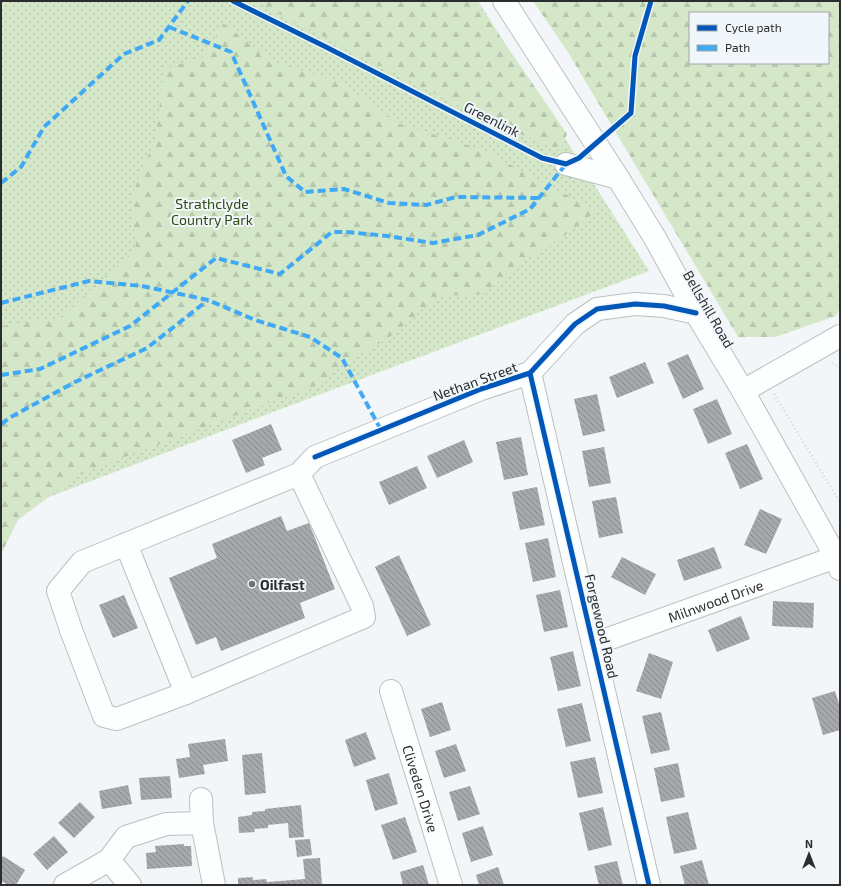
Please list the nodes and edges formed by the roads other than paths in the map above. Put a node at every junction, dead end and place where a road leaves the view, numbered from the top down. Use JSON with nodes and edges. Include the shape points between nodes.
{"nodes":[{"id":1,"x":504,"y":1,"type":"edge"},
{"id":2,"x":566,"y":164,"type":"dead end"},
{"id":3,"x":618,"y":178,"type":"junction"},
{"id":4,"x":696,"y":313,"type":"junction"},
{"id":5,"x":840,"y":336,"type":"edge"},
{"id":6,"x":530,"y":373,"type":"junction"},
{"id":7,"x":743,"y":391,"type":"junction"},
{"id":8,"x":299,"y":474,"type":"junction"},
{"id":9,"x":126,"y":544,"type":"junction"},
{"id":10,"x":838,"y":563,"type":"edge"},
{"id":11,"x":594,"y":644,"type":"junction"},
{"id":12,"x":391,"y":691,"type":"dead end"},
{"id":13,"x":186,"y":692,"type":"junction"},
{"id":14,"x":201,"y":799,"type":"dead end"},
{"id":15,"x":202,"y":823,"type":"junction"},
{"id":16,"x":109,"y":860,"type":"junction"},
{"id":17,"x":65,"y":885,"type":"edge"},
{"id":18,"x":130,"y":885,"type":"edge"},
{"id":19,"x":214,"y":885,"type":"edge"},
{"id":20,"x":451,"y":885,"type":"edge"},
{"id":21,"x":649,"y":885,"type":"edge"}],
"edges":[{"from":1,"to":3,"type":"street","name":"Bellshill Road"},
{"from":2,"to":3,"type":"street"},
{"from":3,"to":4,"type":"street","name":"Bellshill Road","via":[[655,238]]},
{"from":4,"to":6,"type":"street","name":"Nethan Street","via":[[664,306],[635,304],[597,310],[575,324]]},
{"from":4,"to":7,"type":"street","name":"Bellshill Road"},
{"from":5,"to":7,"type":"street"},
{"from":6,"to":8,"type":"street","name":"Nethan Street","via":[[481,389],[315,457]]},
{"from":6,"to":11,"type":"street","name":"Forgewood Road"},
{"from":7,"to":10,"type":"street","name":"Bellshill Road"},
{"from":8,"to":9,"type":"street"},
{"from":8,"to":13,"type":"street","via":[[362,606],[364,617]]},
{"from":9,"to":13,"type":"street"},
{"from":9,"to":13,"type":"street","via":[[82,562],[58,592],[101,709],[104,716],[117,719]]},
{"from":10,"to":11,"type":"street","name":"Milnwood Drive"},
{"from":11,"to":21,"type":"street","name":"Forgewood Road"},
{"from":12,"to":20,"type":"street","name":"Cliveden Drive"},
{"from":14,"to":15,"type":"street"},
{"from":15,"to":16,"type":"street","via":[[166,824],[126,837]]},
{"from":15,"to":19,"type":"street"},
{"from":16,"to":17,"type":"street"},
{"from":16,"to":18,"type":"street"}]}
